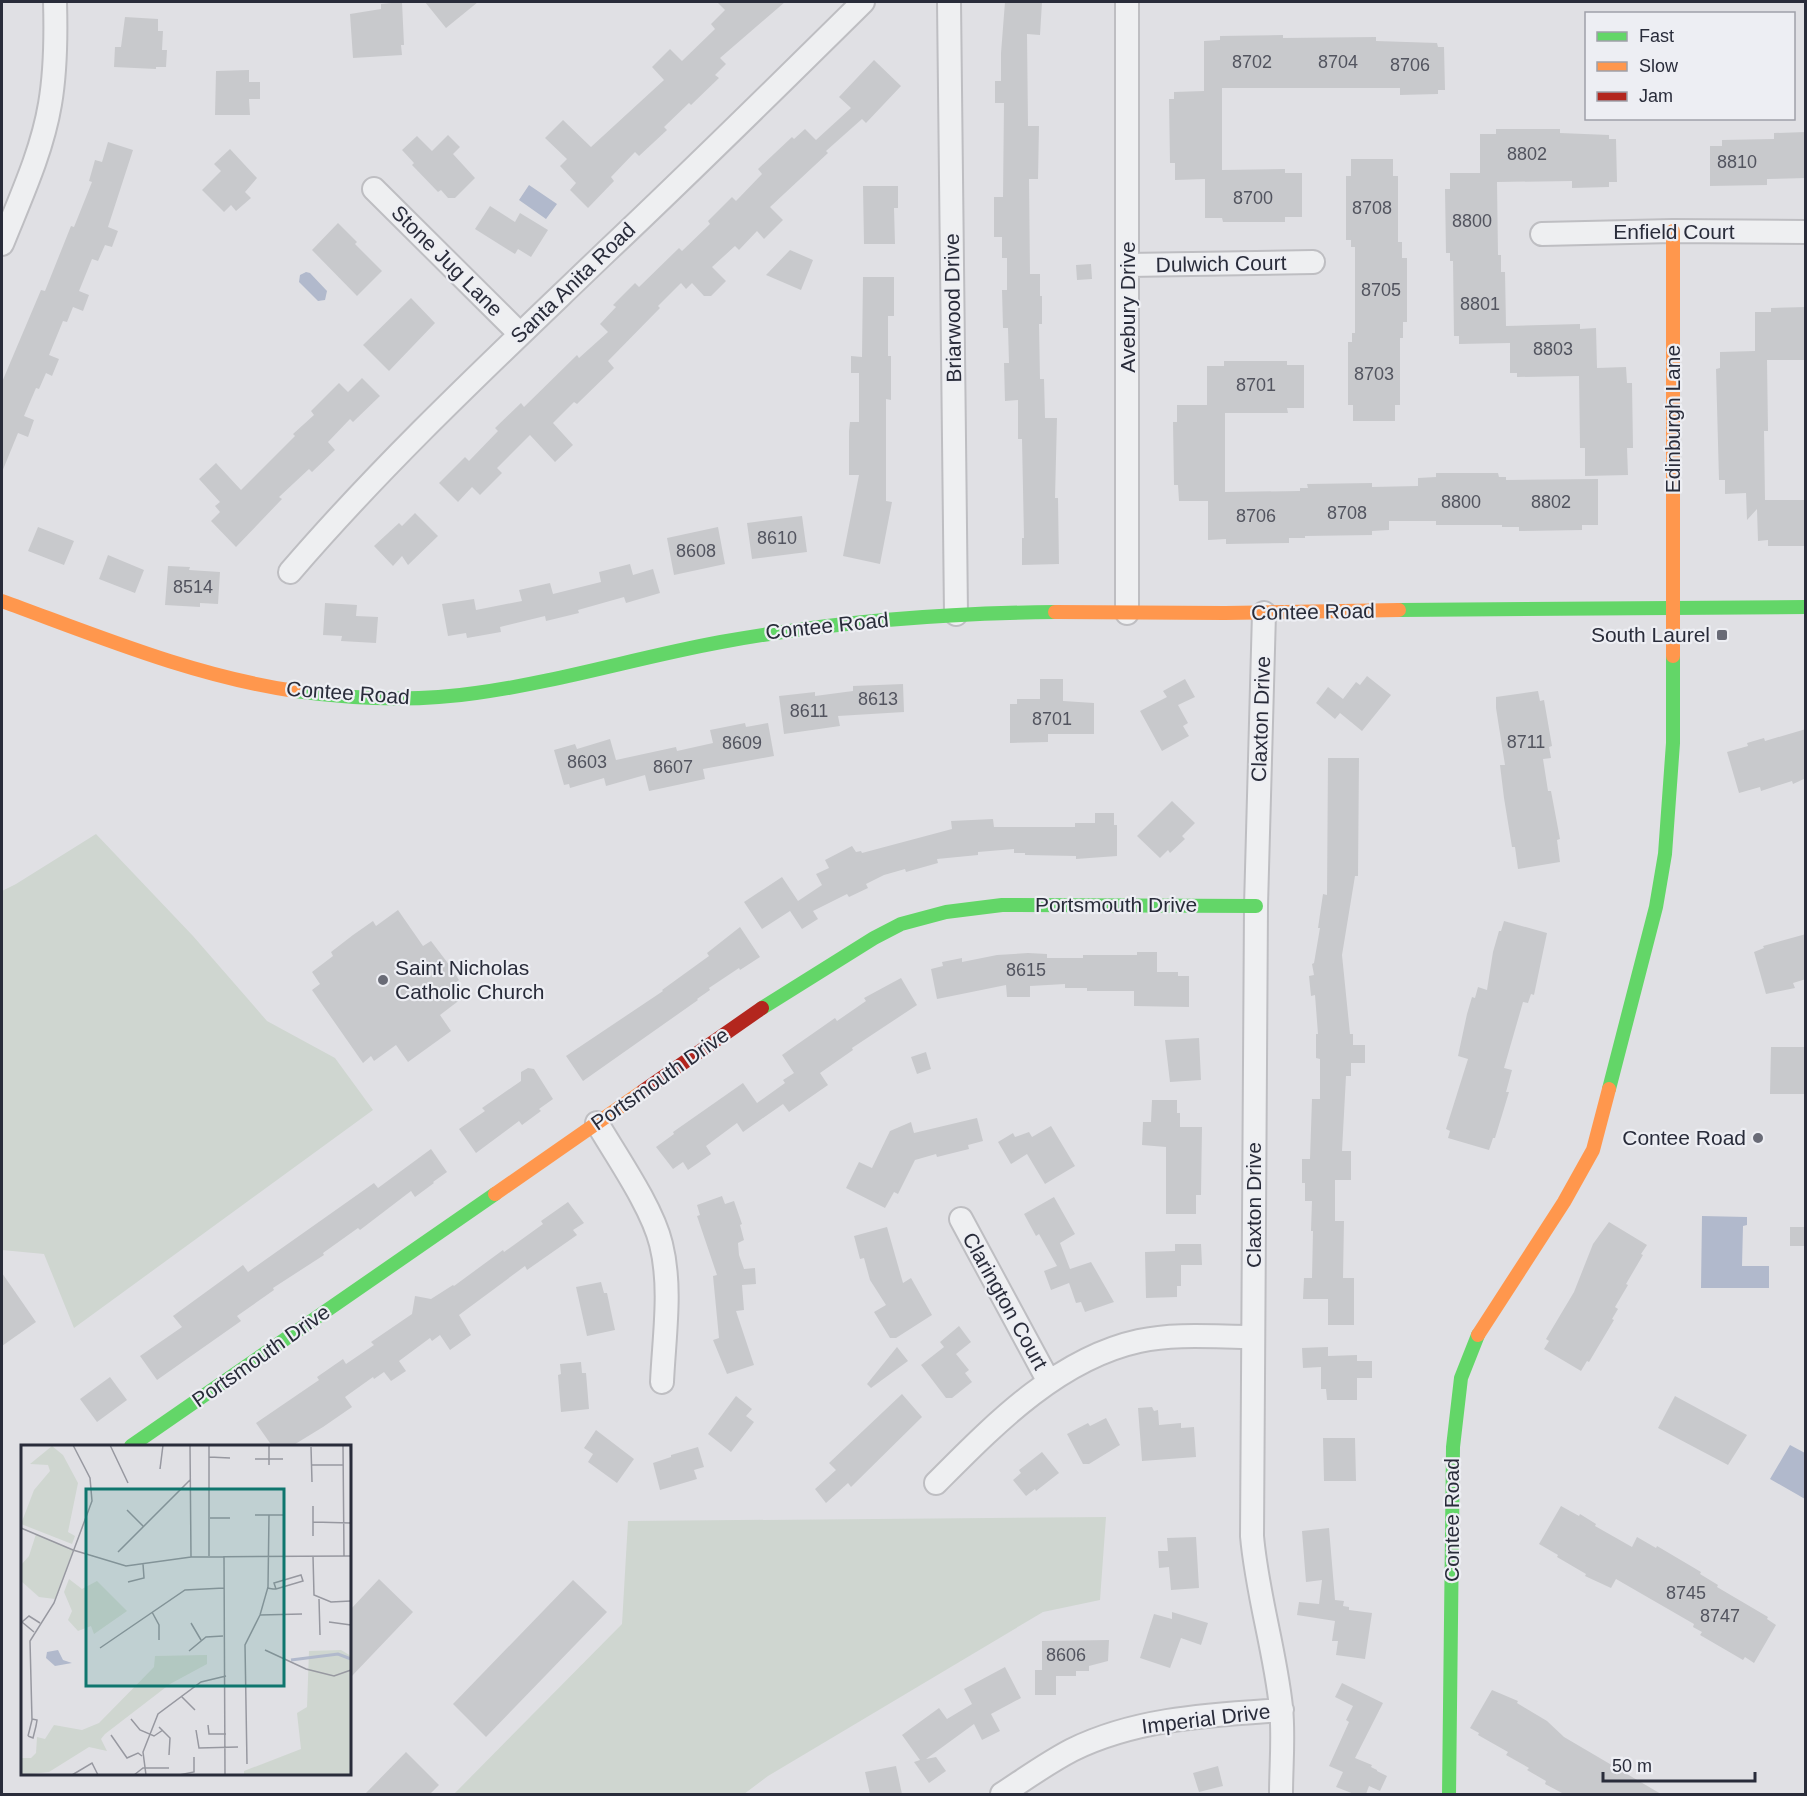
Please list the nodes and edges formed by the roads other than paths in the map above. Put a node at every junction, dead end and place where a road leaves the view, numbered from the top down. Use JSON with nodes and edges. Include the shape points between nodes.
{"nodes":[{"id":1,"x":55,"y":2,"type":"edge"},
{"id":2,"x":863,"y":2,"type":"edge"},
{"id":3,"x":949,"y":2,"type":"edge"},
{"id":4,"x":1127,"y":2,"type":"edge"},
{"id":5,"x":374,"y":189,"type":"dead end"},
{"id":6,"x":1673,"y":231,"type":"junction"},
{"id":7,"x":1806,"y":232,"type":"edge"},
{"id":8,"x":1542,"y":234,"type":"dead end"},
{"id":9,"x":2,"y":244,"type":"edge"},
{"id":10,"x":1314,"y":262,"type":"dead end"},
{"id":11,"x":1128,"y":265,"type":"junction"},
{"id":12,"x":520,"y":334,"type":"junction"},
{"id":13,"x":290,"y":572,"type":"dead end"},
{"id":14,"x":2,"y":601,"type":"edge"},
{"id":15,"x":1806,"y":607,"type":"edge"},
{"id":16,"x":1673,"y":608,"type":"junction"},
{"id":17,"x":1127,"y":613,"type":"junction"},
{"id":18,"x":1264,"y":614,"type":"junction"},
{"id":19,"x":956,"y":615,"type":"junction"},
{"id":20,"x":1256,"y":906,"type":"junction"},
{"id":21,"x":597,"y":1123,"type":"junction"},
{"id":22,"x":961,"y":1220,"type":"dead end"},
{"id":23,"x":1253,"y":1337,"type":"junction"},
{"id":24,"x":662,"y":1382,"type":"dead end"},
{"id":25,"x":1049,"y":1382,"type":"junction"},
{"id":26,"x":132,"y":1445,"type":"edge"},
{"id":27,"x":936,"y":1483,"type":"dead end"},
{"id":28,"x":1282,"y":1710,"type":"junction"},
{"id":29,"x":1002,"y":1794,"type":"edge"},
{"id":30,"x":1281,"y":1794,"type":"edge"},
{"id":31,"x":1449,"y":1794,"type":"edge"}],
"edges":[{"from":1,"to":9,"type":"street","via":[[57,47],[50,106],[34,163]]},
{"from":2,"to":12,"type":"street","name":"Santa Anita Road"},
{"from":3,"to":19,"type":"street","name":"Briarwood Drive"},
{"from":4,"to":11,"type":"street","name":"Avebury Drive"},
{"from":5,"to":12,"type":"street","name":"Stone Jug Lane"},
{"from":6,"to":7,"type":"street","name":"Enfield Court"},
{"from":6,"to":8,"type":"street","name":"Enfield Court"},
{"from":6,"to":16,"type":"street","name":"Edinburgh Lane"},
{"from":10,"to":11,"type":"street","name":"Dulwich Court"},
{"from":11,"to":17,"type":"street","name":"Avebury Drive"},
{"from":12,"to":13,"type":"street","name":"Santa Anita Road","via":[[353,500]]},
{"from":14,"to":19,"type":"street","name":"Contee Road","via":[[216,675],[258,685],[394,698],[486,693],[754,635],[854,621]]},
{"from":15,"to":16,"type":"street","name":"Contee Road"},
{"from":16,"to":18,"type":"street","name":"Contee Road"},
{"from":16,"to":31,"type":"street","name":"Contee Road","via":[[1673,743],[1665,854],[1656,907],[1593,1150],[1478,1334],[1461,1378],[1453,1447]]},
{"from":17,"to":18,"type":"street","name":"Contee Road"},
{"from":17,"to":19,"type":"street","name":"Contee Road"},
{"from":18,"to":20,"type":"street","name":"Claxton Drive"},
{"from":20,"to":21,"type":"street","name":"Portsmouth Drive","via":[[1002,905],[969,908],[901,924],[771,1002]]},
{"from":20,"to":23,"type":"street","name":"Claxton Drive"},
{"from":21,"to":24,"type":"street","via":[[649,1213],[661,1243],[666,1285]]},
{"from":21,"to":26,"type":"street","name":"Portsmouth Drive"},
{"from":22,"to":25,"type":"street","name":"Clarington Court"},
{"from":23,"to":25,"type":"street","via":[[1141,1340],[1098,1354]]},
{"from":23,"to":28,"type":"street","name":"Claxton Drive","via":[[1252,1536]]},
{"from":25,"to":27,"type":"street","via":[[975,1444]]},
{"from":28,"to":29,"type":"street","name":"Imperial Drive","via":[[1187,1717],[1122,1731],[1073,1750]]},
{"from":28,"to":30,"type":"street","name":"Claxton Drive"}]}
